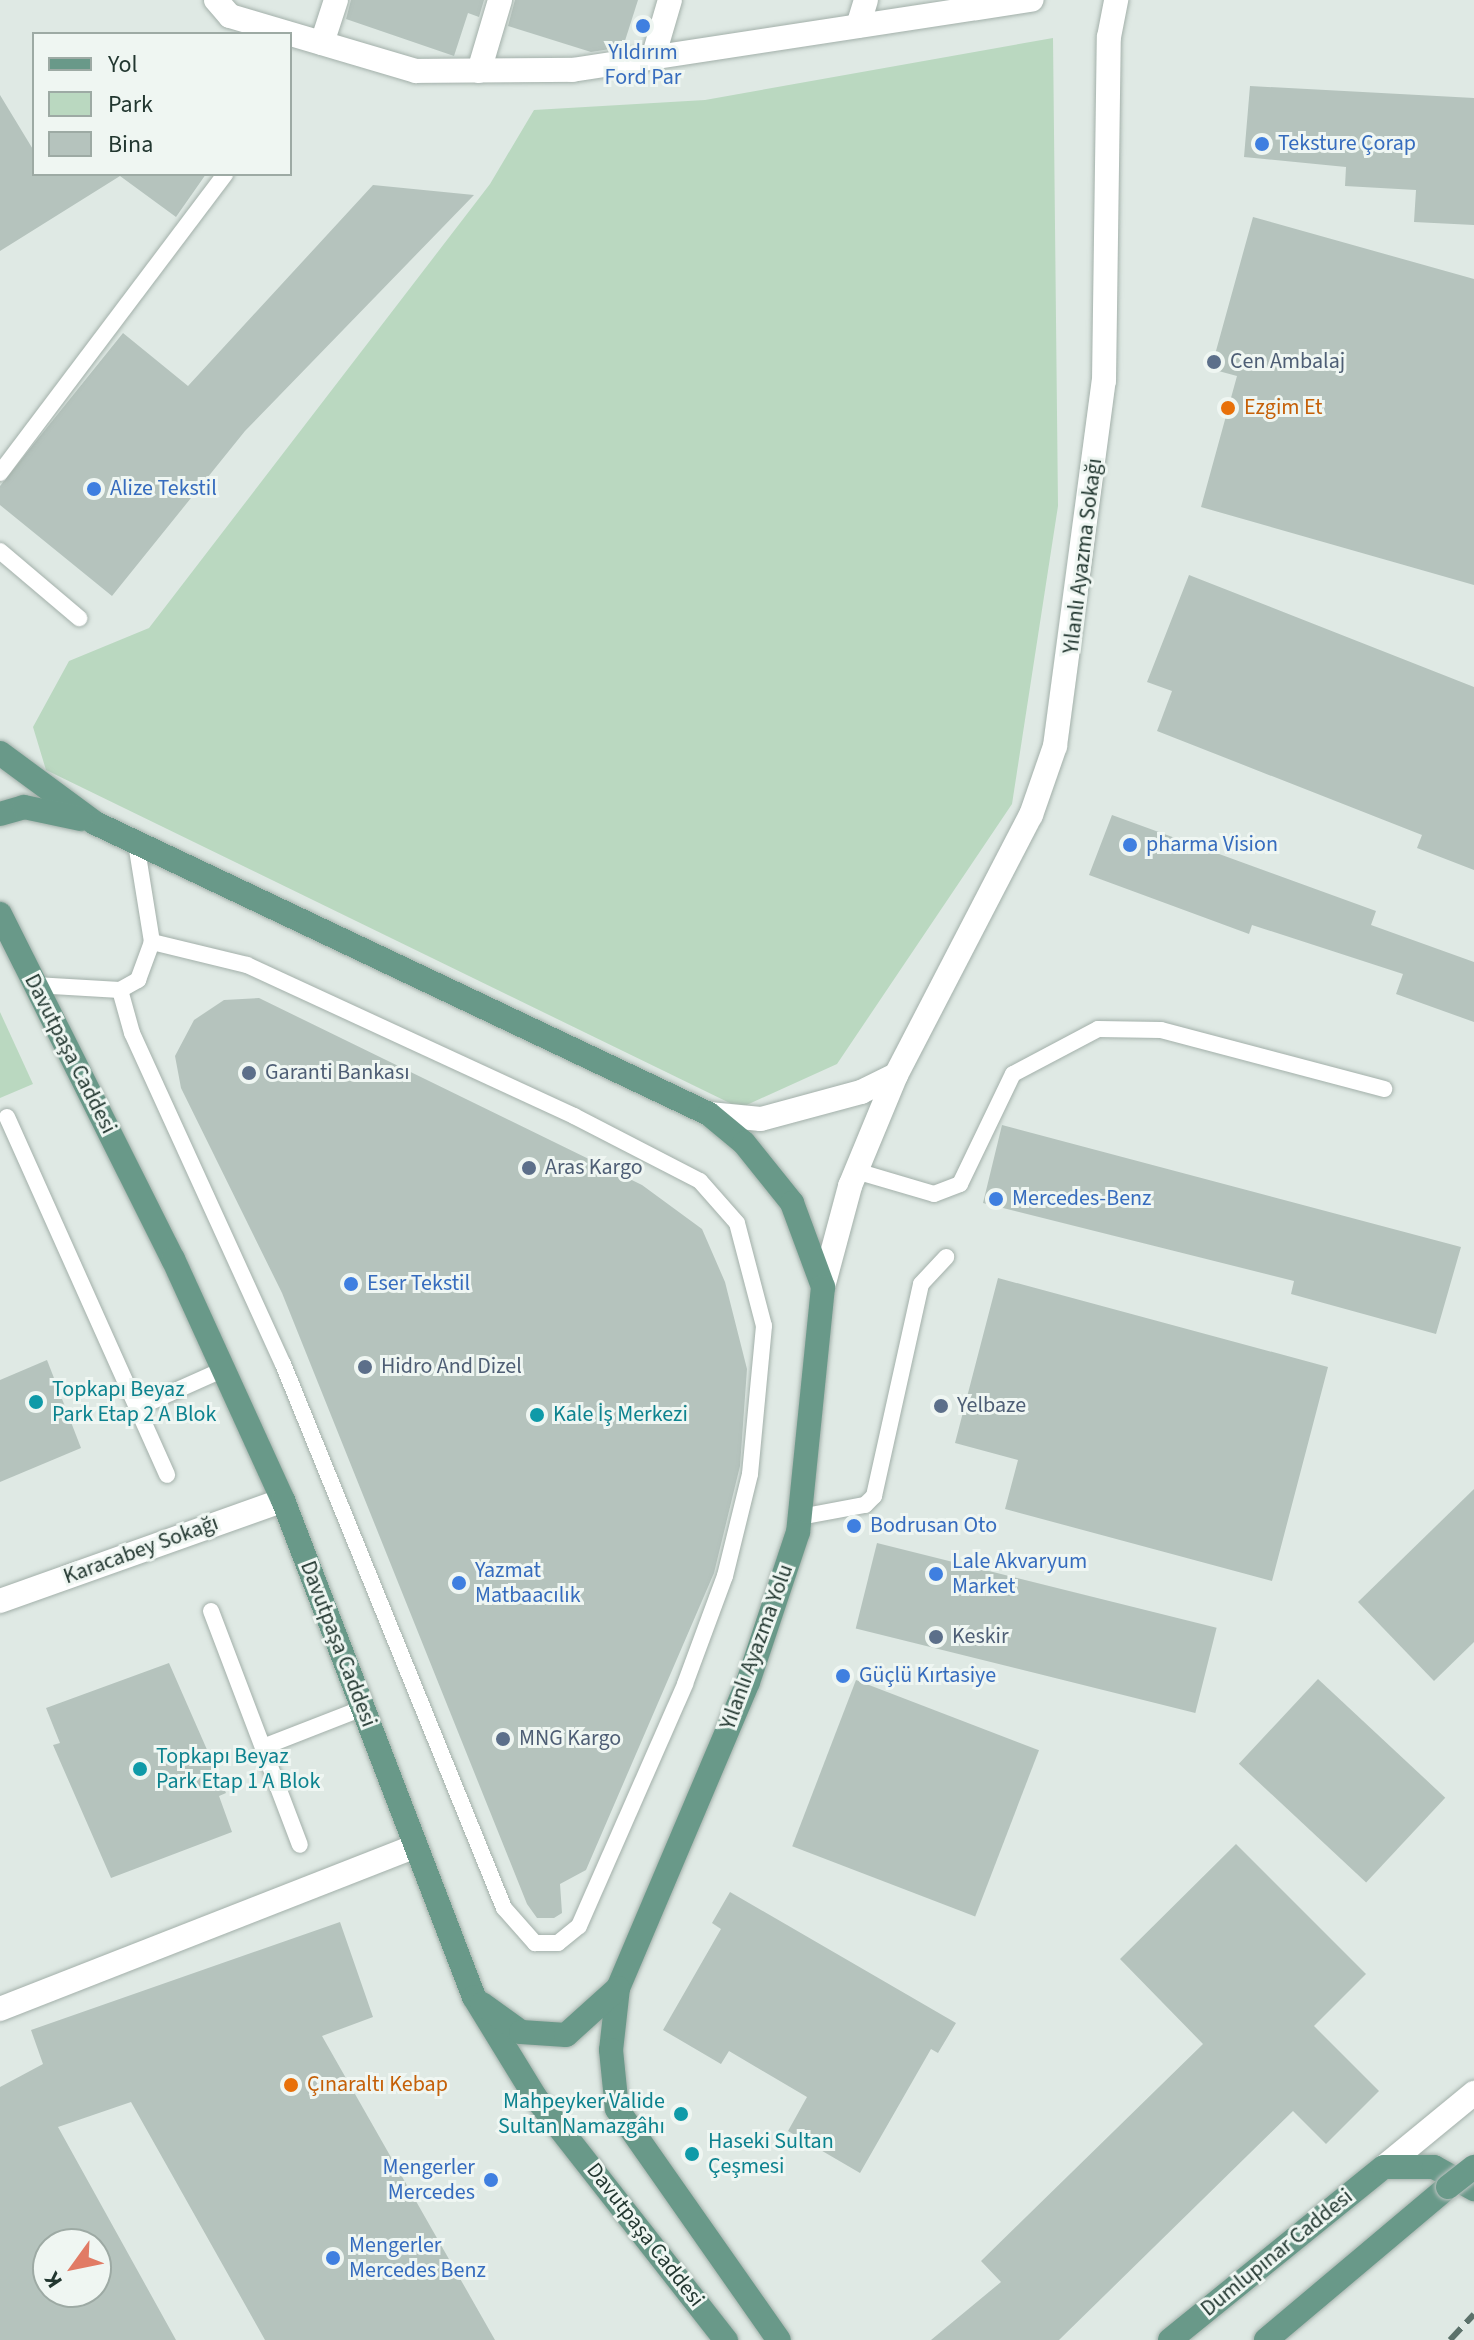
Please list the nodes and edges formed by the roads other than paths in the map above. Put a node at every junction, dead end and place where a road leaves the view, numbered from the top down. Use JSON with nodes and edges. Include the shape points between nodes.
{"nodes":[{"id":1,"x":216,"y":0,"type":"edge"},
{"id":2,"x":336,"y":0,"type":"edge"},
{"id":3,"x":500,"y":0,"type":"edge"},
{"id":4,"x":670,"y":0,"type":"edge"},
{"id":5,"x":866,"y":0,"type":"edge"},
{"id":6,"x":1032,"y":0,"type":"edge"},
{"id":7,"x":1116,"y":0,"type":"edge"},
{"id":8,"x":858,"y":26,"type":"junction"},
{"id":9,"x":285,"y":32,"type":"edge"},
{"id":10,"x":292,"y":34,"type":"edge"},
{"id":11,"x":322,"y":43,"type":"junction"},
{"id":12,"x":653,"y":58,"type":"junction"},
{"id":13,"x":479,"y":71,"type":"junction"},
{"id":14,"x":223,"y":176,"type":"edge"},
{"id":15,"x":0,"y":473,"type":"edge"},
{"id":16,"x":0,"y":551,"type":"edge"},
{"id":17,"x":79,"y":618,"type":"dead end"},
{"id":18,"x":0,"y":753,"type":"edge"},
{"id":19,"x":0,"y":814,"type":"edge"},
{"id":20,"x":95,"y":823,"type":"junction"},
{"id":21,"x":136,"y":843,"type":"junction"},
{"id":22,"x":0,"y":914,"type":"edge"},
{"id":23,"x":152,"y":942,"type":"junction"},
{"id":24,"x":35,"y":985,"type":"junction"},
{"id":25,"x":120,"y":990,"type":"junction"},
{"id":26,"x":896,"y":1075,"type":"junction"},
{"id":27,"x":1384,"y":1089,"type":"dead end"},
{"id":28,"x":709,"y":1114,"type":"junction"},
{"id":29,"x":7,"y":1117,"type":"dead end"},
{"id":30,"x":856,"y":1171,"type":"junction"},
{"id":31,"x":946,"y":1257,"type":"dead end"},
{"id":32,"x":823,"y":1287,"type":"junction"},
{"id":33,"x":224,"y":1369,"type":"junction"},
{"id":34,"x":137,"y":1408,"type":"junction"},
{"id":35,"x":167,"y":1475,"type":"dead end"},
{"id":36,"x":283,"y":1500,"type":"junction"},
{"id":37,"x":800,"y":1517,"type":"junction"},
{"id":38,"x":0,"y":1601,"type":"edge"},
{"id":39,"x":211,"y":1611,"type":"dead end"},
{"id":40,"x":363,"y":1708,"type":"junction"},
{"id":41,"x":263,"y":1747,"type":"junction"},
{"id":42,"x":300,"y":1845,"type":"dead end"},
{"id":43,"x":415,"y":1846,"type":"junction"},
{"id":44,"x":618,"y":1988,"type":"junction"},
{"id":45,"x":474,"y":1997,"type":"junction"},
{"id":46,"x":0,"y":2009,"type":"edge"},
{"id":47,"x":1474,"y":2093,"type":"edge"},
{"id":48,"x":1384,"y":2167,"type":"junction"},
{"id":49,"x":1474,"y":2167,"type":"edge"},
{"id":50,"x":1474,"y":2189,"type":"edge"},
{"id":51,"x":721,"y":2338,"type":"edge"},
{"id":52,"x":779,"y":2340,"type":"edge"},
{"id":53,"x":1170,"y":2340,"type":"edge"},
{"id":54,"x":1266,"y":2340,"type":"edge"}],
"edges":[{"from":1,"to":9,"type":"street","via":[[230,16]]},
{"from":2,"to":11,"type":"street"},
{"from":3,"to":13,"type":"street"},
{"from":4,"to":12,"type":"street"},
{"from":5,"to":8,"type":"street"},
{"from":6,"to":8,"type":"street"},
{"from":7,"to":26,"type":"street","name":"Yılanlı Ayazma Sokağı","via":[[1109,37],[1104,381],[1066,693],[1031,815]]},
{"from":8,"to":12,"type":"street"},
{"from":10,"to":11,"type":"street"},
{"from":11,"to":13,"type":"street","via":[[416,71]]},
{"from":12,"to":13,"type":"street","via":[[572,70]]},
{"from":14,"to":15,"type":"lane"},
{"from":16,"to":17,"type":"lane"},
{"from":18,"to":20,"type":"main road"},
{"from":19,"to":20,"type":"main road","via":[[24,807]]},
{"from":20,"to":21,"type":"main road"},
{"from":21,"to":23,"type":"lane"},
{"from":21,"to":28,"type":"main road"},
{"from":22,"to":24,"type":"main road","name":"Davutpaşa Caddesi"},
{"from":23,"to":25,"type":"lane","via":[[138,980]]},
{"from":23,"to":25,"type":"lane","via":[[247,965],[574,1116],[700,1181],[737,1223],[764,1326],[750,1474],[725,1576],[685,1684],[579,1926],[558,1943],[535,1943],[504,1908],[283,1364],[132,1033]]},
{"from":24,"to":25,"type":"lane"},
{"from":24,"to":33,"type":"main road","name":"Davutpaşa Caddesi"},
{"from":26,"to":28,"type":"street","via":[[861,1092],[761,1119]]},
{"from":26,"to":30,"type":"street","name":"Yılanlı Ayazma Sokağı"},
{"from":27,"to":30,"type":"lane","via":[[1161,1030],[1098,1029],[1013,1074],[960,1184],[934,1194]]},
{"from":28,"to":32,"type":"main road","via":[[753,1153],[792,1203]]},
{"from":29,"to":34,"type":"lane"},
{"from":30,"to":32,"type":"street","name":"Yılanlı Ayazma Sokağı"},
{"from":31,"to":37,"type":"lane","via":[[921,1284],[874,1496],[865,1505]]},
{"from":32,"to":37,"type":"main road","name":"Yılanlı Ayazma Yolu"},
{"from":33,"to":34,"type":"lane"},
{"from":33,"to":36,"type":"main road","name":"Davutpaşa Caddesi"},
{"from":34,"to":35,"type":"lane"},
{"from":36,"to":38,"type":"street","name":"Karacabey Sokağı"},
{"from":36,"to":40,"type":"main road","name":"Davutpaşa Caddesi"},
{"from":37,"to":44,"type":"main road","name":"Yılanlı Ayazma Yolu","via":[[748,1682]]},
{"from":39,"to":41,"type":"lane"},
{"from":40,"to":41,"type":"lane"},
{"from":40,"to":43,"type":"main road","name":"Davutpaşa Caddesi"},
{"from":41,"to":42,"type":"lane"},
{"from":43,"to":45,"type":"main road","name":"Davutpaşa Caddesi"},
{"from":43,"to":46,"type":"street"},
{"from":44,"to":45,"type":"main road","via":[[583,2026],[540,2038],[521,2032]]},
{"from":44,"to":52,"type":"main road","name":"Davutpaşa Caddesi","via":[[611,2064],[617,2109],[648,2162]]},
{"from":45,"to":51,"type":"main road","name":"Davutpaşa Caddesi","via":[[536,2098]]},
{"from":47,"to":48,"type":"street"},
{"from":48,"to":50,"type":"main road","via":[[1434,2167]]},
{"from":48,"to":53,"type":"main road","name":"Dumlupınar Caddesi"},
{"from":49,"to":54,"type":"main road","bridge":true}]}
